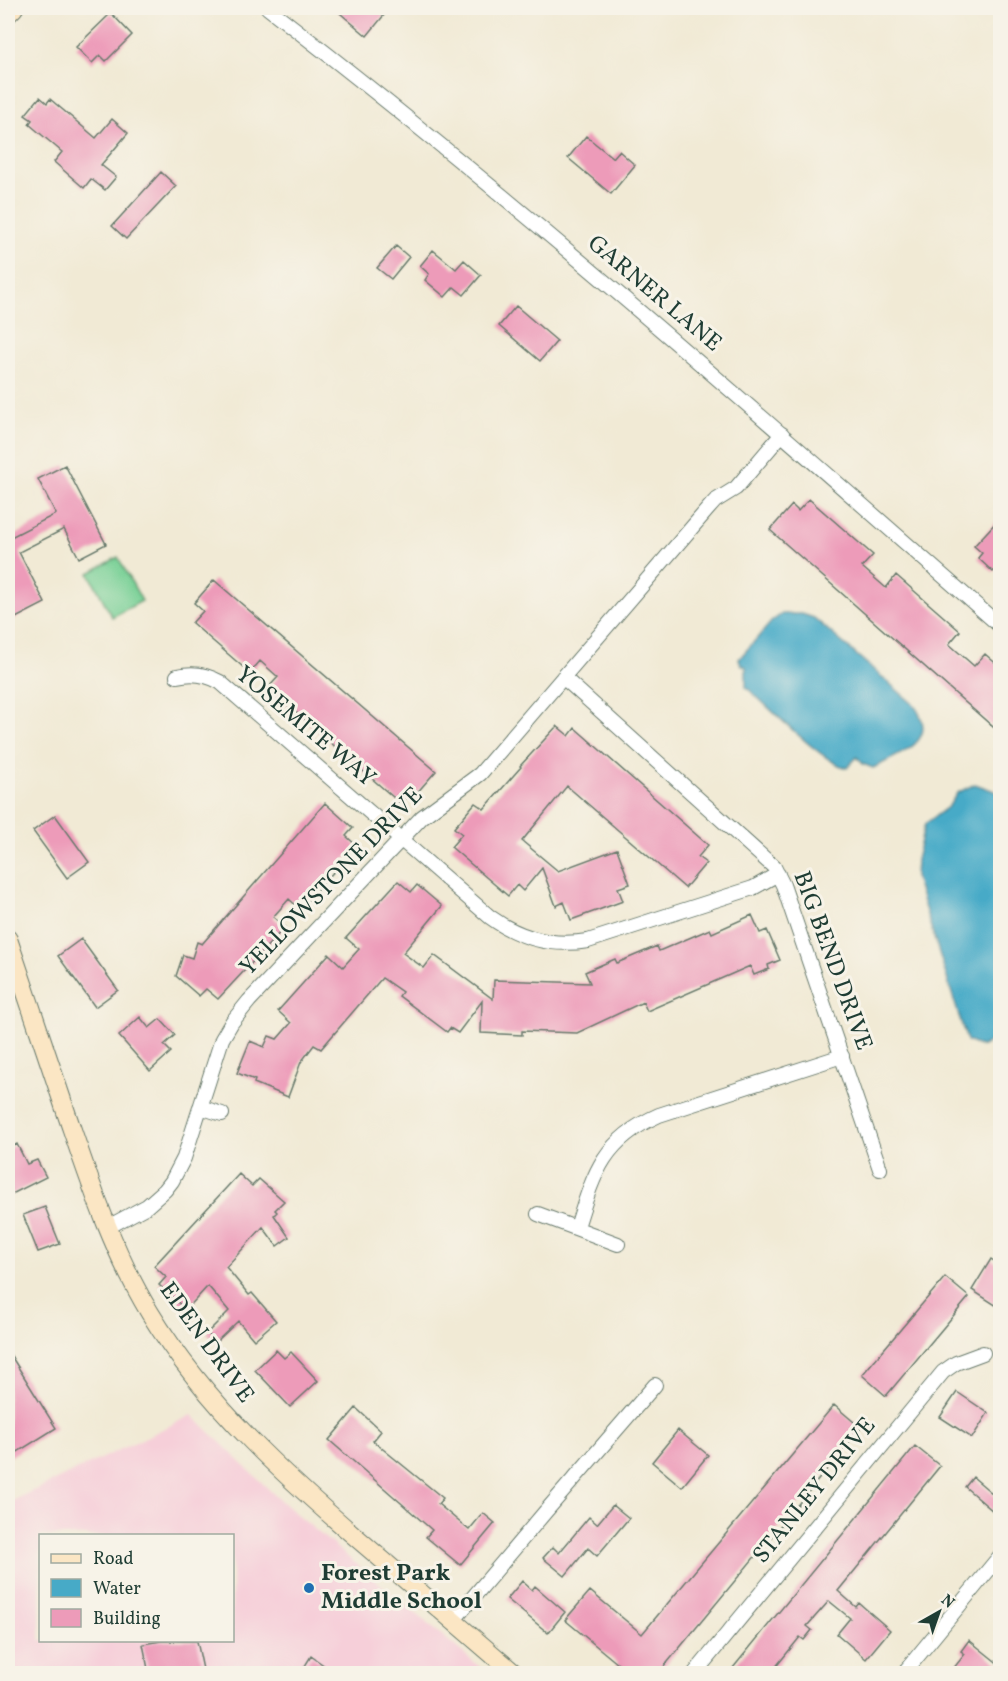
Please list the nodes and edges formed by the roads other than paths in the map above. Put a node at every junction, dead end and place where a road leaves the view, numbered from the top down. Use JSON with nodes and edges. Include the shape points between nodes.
{"nodes":[{"id":1,"x":14,"y":8,"type":"edge"},
{"id":2,"x":268,"y":8,"type":"edge"},
{"id":3,"x":8,"y":14,"type":"edge"},
{"id":4,"x":782,"y":434,"type":"junction"},
{"id":5,"x":1000,"y":626,"type":"edge"},
{"id":6,"x":177,"y":676,"type":"dead end"},
{"id":7,"x":563,"y":677,"type":"junction"},
{"id":8,"x":401,"y":838,"type":"junction"},
{"id":9,"x":778,"y":874,"type":"junction"},
{"id":10,"x":8,"y":939,"type":"edge"},
{"id":11,"x":842,"y":1056,"type":"junction"},
{"id":12,"x":200,"y":1107,"type":"junction"},
{"id":13,"x":222,"y":1114,"type":"dead end"},
{"id":14,"x":880,"y":1169,"type":"dead end"},
{"id":15,"x":538,"y":1214,"type":"dead end"},
{"id":16,"x":108,"y":1227,"type":"junction"},
{"id":17,"x":577,"y":1227,"type":"junction"},
{"id":18,"x":618,"y":1244,"type":"dead end"},
{"id":19,"x":982,"y":1353,"type":"dead end"},
{"id":20,"x":655,"y":1385,"type":"dead end"},
{"id":21,"x":1000,"y":1556,"type":"edge"},
{"id":22,"x":453,"y":1621,"type":"junction"},
{"id":23,"x":515,"y":1674,"type":"edge"},
{"id":24,"x":694,"y":1674,"type":"edge"},
{"id":25,"x":903,"y":1674,"type":"edge"}],
"edges":[{"from":1,"to":3,"type":"street"},
{"from":2,"to":4,"type":"street","name":"GARNER LANE","via":[[370,86],[644,313]]},
{"from":4,"to":5,"type":"street","name":"GARNER LANE"},
{"from":4,"to":7,"type":"street","name":"YELLOWSTONE DRIVE","via":[[736,488],[711,505]]},
{"from":6,"to":8,"type":"street","name":"YOSEMITE WAY","via":[[197,674],[220,682]]},
{"from":7,"to":8,"type":"street","name":"YELLOWSTONE DRIVE","via":[[480,774],[430,809]]},
{"from":7,"to":9,"type":"street","name":"BIG BEND DRIVE","via":[[763,855]]},
{"from":8,"to":9,"type":"street","name":"YOSEMITE WAY","via":[[500,924],[551,942],[599,939],[753,888]]},
{"from":8,"to":12,"type":"street","name":"YELLOWSTONE DRIVE","via":[[232,1022],[222,1039]]},
{"from":9,"to":11,"type":"street","name":"BIG BEND DRIVE"},
{"from":10,"to":16,"type":"street","name":"EDEN DRIVE"},
{"from":11,"to":14,"type":"street","name":"BIG BEND DRIVE"},
{"from":11,"to":17,"type":"street","via":[[642,1123],[620,1139],[603,1160],[591,1182]]},
{"from":12,"to":13,"type":"street"},
{"from":12,"to":16,"type":"street","name":"YELLOWSTONE DRIVE","via":[[184,1158],[169,1185],[147,1206]]},
{"from":15,"to":17,"type":"street"},
{"from":16,"to":22,"type":"street","name":"EDEN DRIVE","via":[[149,1311],[219,1407],[278,1469]]},
{"from":17,"to":18,"type":"street"},
{"from":19,"to":24,"type":"street","name":"STANLEY DRIVE","via":[[943,1372]]},
{"from":20,"to":22,"type":"street"},
{"from":21,"to":25,"type":"street"},
{"from":22,"to":23,"type":"street","name":"EDEN DRIVE"}]}
